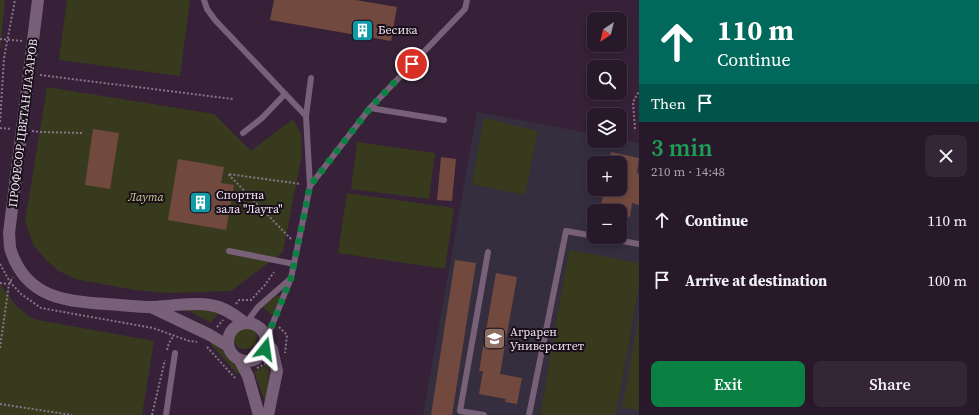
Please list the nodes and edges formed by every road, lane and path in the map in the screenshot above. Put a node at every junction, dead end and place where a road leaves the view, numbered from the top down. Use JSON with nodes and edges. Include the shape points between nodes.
{"nodes":[{"id":1,"x":15,"y":0,"type":"edge"},
{"id":2,"x":38,"y":0,"type":"edge"},
{"id":3,"x":204,"y":0,"type":"edge"},
{"id":4,"x":467,"y":0,"type":"edge"},
{"id":5,"x":0,"y":39,"type":"edge"},
{"id":6,"x":8,"y":40,"type":"junction"},
{"id":7,"x":32,"y":43,"type":"junction"},
{"id":8,"x":29,"y":74,"type":"junction"},
{"id":9,"x":311,"y":78,"type":"dead end"},
{"id":10,"x":639,"y":91,"type":"edge"},
{"id":11,"x":285,"y":94,"type":"junction"},
{"id":12,"x":234,"y":99,"type":"dead end"},
{"id":13,"x":370,"y":108,"type":"junction"},
{"id":14,"x":306,"y":116,"type":"junction"},
{"id":15,"x":444,"y":120,"type":"dead end"},
{"id":16,"x":0,"y":122,"type":"edge"},
{"id":17,"x":0,"y":128,"type":"edge"},
{"id":18,"x":22,"y":129,"type":"junction"},
{"id":19,"x":635,"y":129,"type":"dead end"},
{"id":20,"x":83,"y":133,"type":"dead end"},
{"id":21,"x":243,"y":133,"type":"dead end"},
{"id":22,"x":310,"y":186,"type":"junction"},
{"id":23,"x":587,"y":235,"type":"edge"},
{"id":24,"x":627,"y":242,"type":"edge"},
{"id":25,"x":639,"y":244,"type":"edge"},
{"id":26,"x":298,"y":246,"type":"junction"},
{"id":27,"x":229,"y":251,"type":"dead end"},
{"id":28,"x":488,"y":252,"type":"dead end"},
{"id":29,"x":294,"y":264,"type":"junction"},
{"id":30,"x":291,"y":278,"type":"junction"},
{"id":31,"x":0,"y":283,"type":"edge"},
{"id":32,"x":251,"y":300,"type":"dead end"},
{"id":33,"x":150,"y":307,"type":"junction"},
{"id":34,"x":258,"y":307,"type":"junction"},
{"id":35,"x":274,"y":322,"type":"junction"},
{"id":36,"x":246,"y":323,"type":"junction"},
{"id":37,"x":174,"y":336,"type":"dead end"},
{"id":38,"x":266,"y":342,"type":"junction"},
{"id":39,"x":228,"y":346,"type":"junction"},
{"id":40,"x":207,"y":347,"type":"dead end"},
{"id":41,"x":0,"y":348,"type":"edge"},
{"id":42,"x":175,"y":353,"type":"dead end"},
{"id":43,"x":275,"y":358,"type":"junction"},
{"id":44,"x":240,"y":361,"type":"junction"},
{"id":45,"x":248,"y":376,"type":"junction"},
{"id":46,"x":0,"y":404,"type":"edge"},
{"id":47,"x":72,"y":415,"type":"edge"},
{"id":48,"x":152,"y":415,"type":"edge"},
{"id":49,"x":166,"y":415,"type":"edge"},
{"id":50,"x":259,"y":415,"type":"edge"},
{"id":51,"x":268,"y":415,"type":"edge"},
{"id":52,"x":484,"y":415,"type":"edge"},
{"id":53,"x":529,"y":415,"type":"edge"}],
"edges":[{"from":1,"to":6,"type":"path"},
{"from":2,"to":7,"type":"street","name":"ПРОФЕСОР ЦВЕТАН ЛАЗАРОВ"},
{"from":3,"to":11,"type":"lane","via":[[215,20]]},
{"from":4,"to":13,"type":"lane","via":[[465,9]]},
{"from":5,"to":6,"type":"path"},
{"from":6,"to":7,"type":"path"},
{"from":6,"to":16,"type":"path","via":[[4,58]]},
{"from":7,"to":8,"type":"street","name":"ПРОФЕСОР ЦВЕТАН ЛАЗАРОВ"},
{"from":8,"to":12,"type":"path"},
{"from":8,"to":18,"type":"street","name":"ПРОФЕСОР ЦВЕТАН ЛАЗАРОВ"},
{"from":9,"to":14,"type":"lane"},
{"from":10,"to":19,"type":"path","via":[[634,102]]},
{"from":11,"to":14,"type":"lane"},
{"from":11,"to":21,"type":"lane"},
{"from":13,"to":15,"type":"lane"},
{"from":13,"to":22,"type":"lane"},
{"from":14,"to":22,"type":"lane"},
{"from":17,"to":18,"type":"path"},
{"from":18,"to":20,"type":"path"},
{"from":18,"to":33,"type":"street","name":"ПРОФЕСОР ЦВЕТАН ЛАЗАРОВ","via":[[9,233],[11,250],[29,281],[44,293],[64,300]]},
{"from":22,"to":26,"type":"lane"},
{"from":22,"to":26,"type":"path","via":[[228,174]]},
{"from":23,"to":53,"type":"lane","via":[[566,231]]},
{"from":24,"to":25,"type":"lane"},
{"from":26,"to":29,"type":"lane"},
{"from":27,"to":29,"type":"lane"},
{"from":28,"to":52,"type":"lane","via":[[460,411]]},
{"from":29,"to":30,"type":"lane"},
{"from":30,"to":34,"type":"lane"},
{"from":30,"to":35,"type":"lane"},
{"from":31,"to":41,"type":"path","via":[[9,284]]},
{"from":32,"to":34,"type":"path"},
{"from":33,"to":36,"type":"street","name":"ПРОФЕСОР ЦВЕТАН ЛАЗАРОВ","via":[[210,304]]},
{"from":33,"to":39,"type":"street","name":"ПРОФЕСОР ЦВЕТАН ЛАЗАРОВ"},
{"from":34,"to":36,"type":"lane"},
{"from":35,"to":38,"type":"lane"},
{"from":35,"to":43,"type":"path","via":[[287,335],[286,352]]},
{"from":36,"to":38,"type":"street","via":[[261,330]]},
{"from":36,"to":39,"type":"street","via":[[231,331]]},
{"from":37,"to":48,"type":"path","via":[[169,343]]},
{"from":38,"to":43,"type":"street"},
{"from":38,"to":44,"type":"street","via":[[258,358]]},
{"from":39,"to":44,"type":"street","via":[[232,355]]},
{"from":40,"to":45,"type":"path","via":[[238,380]]},
{"from":42,"to":49,"type":"lane"},
{"from":43,"to":45,"type":"path","via":[[252,370]]},
{"from":43,"to":51,"type":"street","via":[[277,371]]},
{"from":44,"to":45,"type":"street"},
{"from":45,"to":50,"type":"street"},
{"from":46,"to":47,"type":"path"}]}
